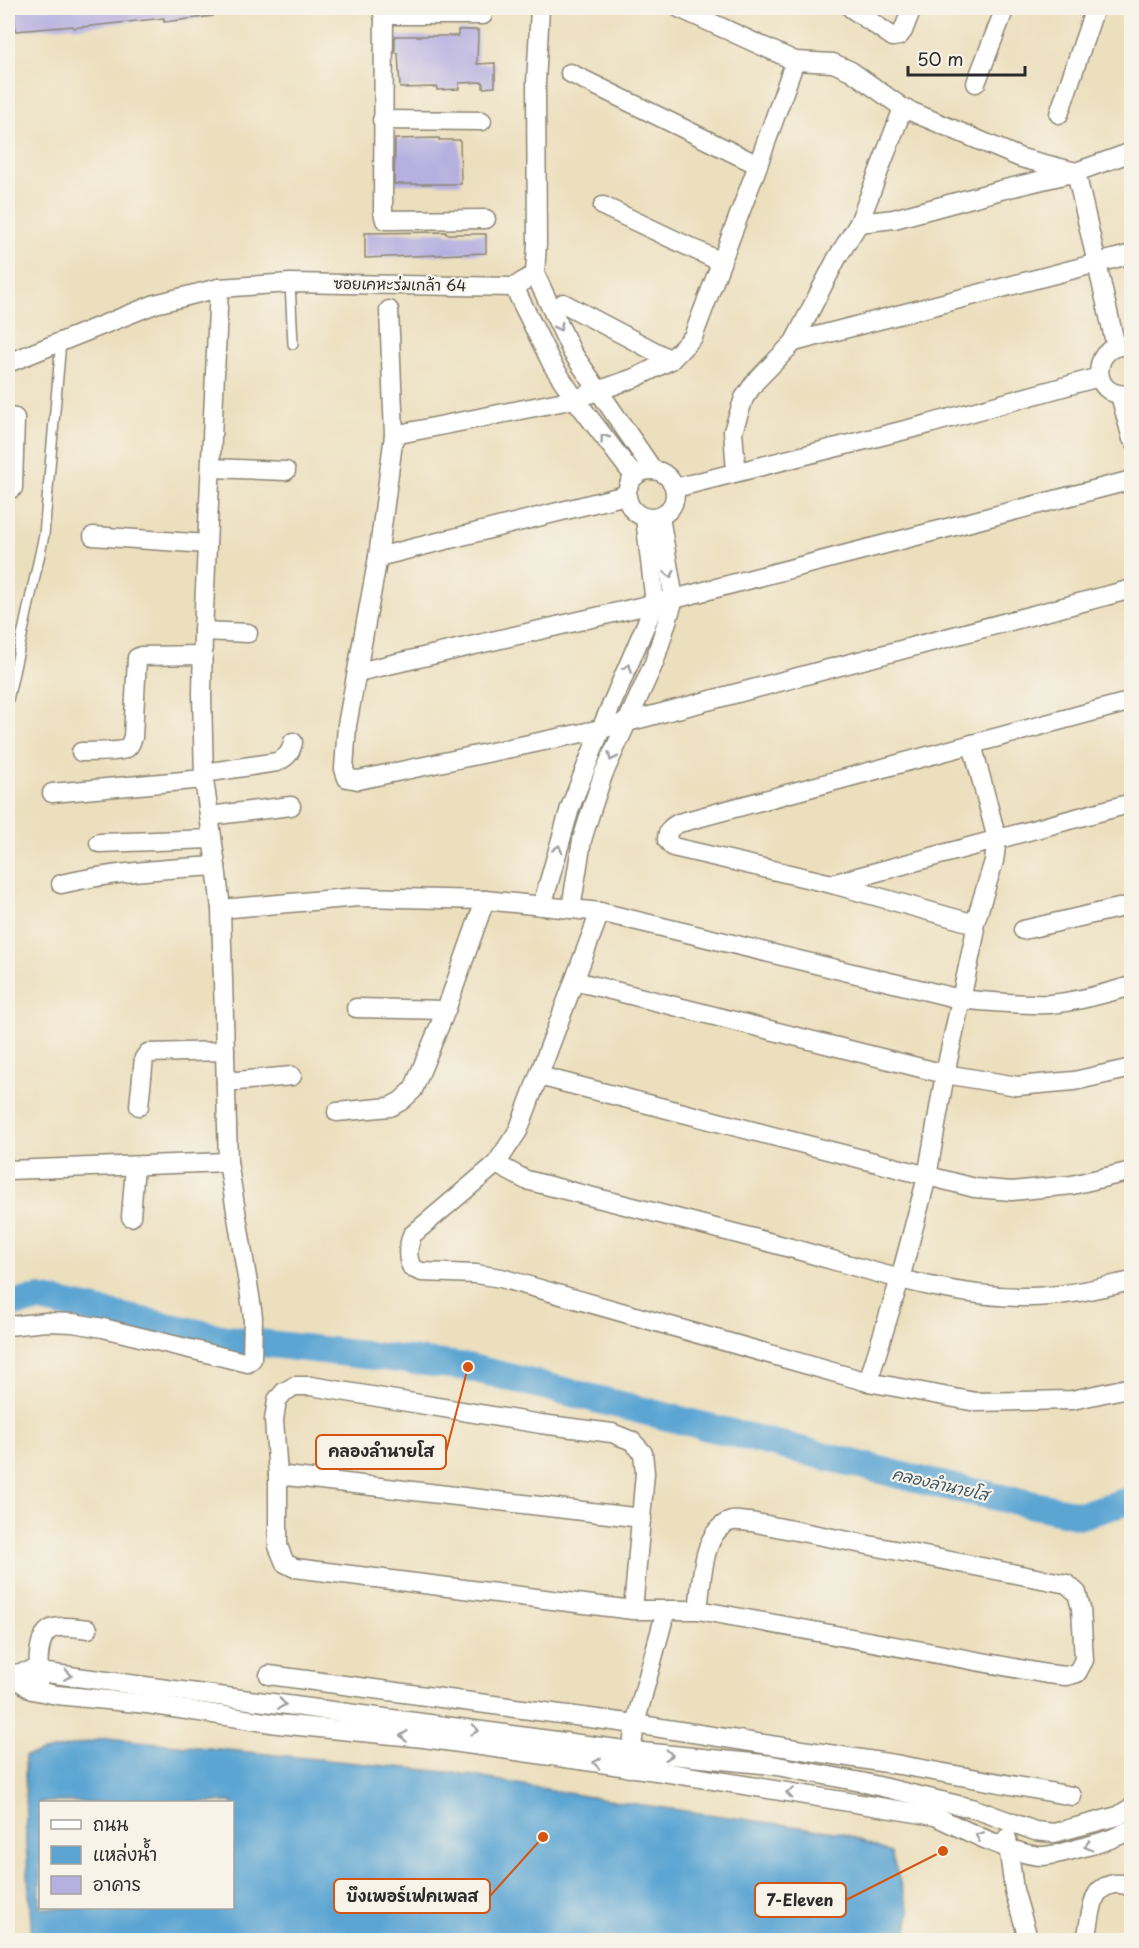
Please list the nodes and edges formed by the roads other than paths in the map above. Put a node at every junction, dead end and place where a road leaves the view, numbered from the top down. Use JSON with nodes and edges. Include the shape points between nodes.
{"nodes":[{"id":1,"x":540,"y":8,"type":"edge"},
{"id":2,"x":679,"y":8,"type":"edge"},
{"id":3,"x":851,"y":8,"type":"edge"},
{"id":4,"x":912,"y":8,"type":"edge"},
{"id":5,"x":1005,"y":8,"type":"edge"},
{"id":6,"x":1095,"y":8,"type":"edge"},
{"id":7,"x":384,"y":11,"type":"edge"},
{"id":8,"x":483,"y":15,"type":"dead end"},
{"id":9,"x":795,"y":61,"type":"junction"},
{"id":10,"x":570,"y":74,"type":"dead end"},
{"id":11,"x":976,"y":83,"type":"dead end"},
{"id":12,"x":903,"y":108,"type":"junction"},
{"id":13,"x":1059,"y":114,"type":"dead end"},
{"id":14,"x":382,"y":120,"type":"junction"},
{"id":15,"x":482,"y":121,"type":"dead end"},
{"id":16,"x":1131,"y":152,"type":"edge"},
{"id":17,"x":758,"y":165,"type":"junction"},
{"id":18,"x":1076,"y":172,"type":"junction"},
{"id":19,"x":603,"y":206,"type":"dead end"},
{"id":20,"x":486,"y":219,"type":"dead end"},
{"id":21,"x":859,"y":223,"type":"junction"},
{"id":22,"x":1131,"y":254,"type":"edge"},
{"id":23,"x":721,"y":262,"type":"junction"},
{"id":24,"x":1096,"y":263,"type":"junction"},
{"id":25,"x":535,"y":274,"type":"junction"},
{"id":26,"x":290,"y":283,"type":"junction"},
{"id":27,"x":514,"y":287,"type":"junction"},
{"id":28,"x":219,"y":288,"type":"junction"},
{"id":29,"x":563,"y":303,"type":"dead end"},
{"id":30,"x":389,"y":310,"type":"dead end"},
{"id":31,"x":61,"y":342,"type":"junction"},
{"id":32,"x":794,"y":342,"type":"junction"},
{"id":33,"x":293,"y":344,"type":"dead end"},
{"id":34,"x":1124,"y":347,"type":"edge"},
{"id":35,"x":671,"y":360,"type":"junction"},
{"id":36,"x":8,"y":363,"type":"edge"},
{"id":37,"x":1099,"y":377,"type":"junction"},
{"id":38,"x":597,"y":390,"type":"junction"},
{"id":39,"x":1126,"y":394,"type":"edge"},
{"id":40,"x":575,"y":399,"type":"junction"},
{"id":41,"x":8,"y":417,"type":"edge"},
{"id":42,"x":394,"y":435,"type":"junction"},
{"id":43,"x":1131,"y":439,"type":"edge"},
{"id":44,"x":211,"y":468,"type":"junction"},
{"id":45,"x":653,"y":470,"type":"junction"},
{"id":46,"x":286,"y":471,"type":"dead end"},
{"id":47,"x":736,"y":472,"type":"junction"},
{"id":48,"x":634,"y":476,"type":"junction"},
{"id":49,"x":1131,"y":480,"type":"edge"},
{"id":50,"x":8,"y":487,"type":"edge"},
{"id":51,"x":675,"y":488,"type":"junction"},
{"id":52,"x":626,"y":495,"type":"junction"},
{"id":53,"x":653,"y":517,"type":"junction"},
{"id":54,"x":93,"y":536,"type":"dead end"},
{"id":55,"x":207,"y":544,"type":"junction"},
{"id":56,"x":378,"y":557,"type":"junction"},
{"id":57,"x":1131,"y":589,"type":"edge"},
{"id":58,"x":674,"y":599,"type":"junction"},
{"id":59,"x":655,"y":603,"type":"junction"},
{"id":60,"x":203,"y":632,"type":"junction"},
{"id":61,"x":248,"y":633,"type":"dead end"},
{"id":62,"x":203,"y":655,"type":"junction"},
{"id":63,"x":358,"y":672,"type":"junction"},
{"id":64,"x":8,"y":700,"type":"edge"},
{"id":65,"x":1131,"y":701,"type":"edge"},
{"id":66,"x":629,"y":722,"type":"junction"},
{"id":67,"x":601,"y":729,"type":"junction"},
{"id":68,"x":293,"y":742,"type":"dead end"},
{"id":69,"x":972,"y":744,"type":"junction"},
{"id":70,"x":81,"y":752,"type":"dead end"},
{"id":71,"x":204,"y":776,"type":"junction"},
{"id":72,"x":52,"y":793,"type":"dead end"},
{"id":73,"x":1131,"y":803,"type":"edge"},
{"id":74,"x":291,"y":806,"type":"dead end"},
{"id":75,"x":209,"y":816,"type":"junction"},
{"id":76,"x":213,"y":839,"type":"junction"},
{"id":77,"x":997,"y":839,"type":"junction"},
{"id":78,"x":99,"y":843,"type":"dead end"},
{"id":79,"x":216,"y":866,"type":"junction"},
{"id":80,"x":61,"y":884,"type":"dead end"},
{"id":81,"x":832,"y":884,"type":"junction"},
{"id":82,"x":485,"y":900,"type":"junction"},
{"id":83,"x":1131,"y":905,"type":"edge"},
{"id":84,"x":542,"y":906,"type":"junction"},
{"id":85,"x":220,"y":909,"type":"junction"},
{"id":86,"x":571,"y":909,"type":"junction"},
{"id":87,"x":600,"y":912,"type":"junction"},
{"id":88,"x":974,"y":926,"type":"junction"},
{"id":89,"x":1023,"y":930,"type":"dead end"},
{"id":90,"x":575,"y":981,"type":"junction"},
{"id":91,"x":1131,"y":986,"type":"edge"},
{"id":92,"x":960,"y":999,"type":"junction"},
{"id":93,"x":356,"y":1008,"type":"dead end"},
{"id":94,"x":446,"y":1010,"type":"junction"},
{"id":95,"x":225,"y":1051,"type":"junction"},
{"id":96,"x":1131,"y":1068,"type":"edge"},
{"id":97,"x":945,"y":1074,"type":"junction"},
{"id":98,"x":292,"y":1076,"type":"dead end"},
{"id":99,"x":539,"y":1076,"type":"junction"},
{"id":100,"x":226,"y":1082,"type":"junction"},
{"id":101,"x":140,"y":1106,"type":"dead end"},
{"id":102,"x":338,"y":1112,"type":"dead end"},
{"id":103,"x":228,"y":1162,"type":"junction"},
{"id":104,"x":496,"y":1164,"type":"junction"},
{"id":105,"x":135,"y":1166,"type":"junction"},
{"id":106,"x":8,"y":1170,"type":"edge"},
{"id":107,"x":1131,"y":1171,"type":"edge"},
{"id":108,"x":927,"y":1177,"type":"junction"},
{"id":109,"x":131,"y":1217,"type":"dead end"},
{"id":110,"x":900,"y":1279,"type":"junction"},
{"id":111,"x":1131,"y":1281,"type":"edge"},
{"id":112,"x":8,"y":1326,"type":"edge"},
{"id":113,"x":868,"y":1382,"type":"junction"},
{"id":114,"x":1131,"y":1387,"type":"edge"},
{"id":115,"x":278,"y":1475,"type":"junction"},
{"id":116,"x":642,"y":1518,"type":"junction"},
{"id":117,"x":633,"y":1610,"type":"junction"},
{"id":118,"x":666,"y":1610,"type":"junction"},
{"id":119,"x":698,"y":1610,"type":"junction"},
{"id":120,"x":88,"y":1629,"type":"dead end"},
{"id":121,"x":39,"y":1672,"type":"junction"},
{"id":122,"x":9,"y":1674,"type":"edge"},
{"id":123,"x":270,"y":1675,"type":"dead end"},
{"id":124,"x":38,"y":1691,"type":"junction"},
{"id":125,"x":250,"y":1700,"type":"junction"},
{"id":126,"x":247,"y":1719,"type":"junction"},
{"id":127,"x":635,"y":1724,"type":"junction"},
{"id":128,"x":630,"y":1759,"type":"junction"},
{"id":129,"x":1072,"y":1796,"type":"dead end"},
{"id":130,"x":1125,"y":1812,"type":"edge"},
{"id":131,"x":1006,"y":1821,"type":"junction"},
{"id":132,"x":1126,"y":1832,"type":"edge"},
{"id":133,"x":1007,"y":1847,"type":"junction"},
{"id":134,"x":1131,"y":1888,"type":"edge"},
{"id":135,"x":1026,"y":1941,"type":"edge"},
{"id":136,"x":1086,"y":1941,"type":"edge"}],
"edges":[{"from":1,"to":25,"type":"street"},
{"from":2,"to":9,"type":"street"},
{"from":3,"to":4,"type":"street","via":[[893,37],[903,31]]},
{"from":5,"to":11,"type":"street"},
{"from":6,"to":13,"type":"street"},
{"from":7,"to":8,"type":"street"},
{"from":7,"to":14,"type":"street"},
{"from":9,"to":12,"type":"street","via":[[833,63],[851,70]]},
{"from":9,"to":17,"type":"street"},
{"from":10,"to":17,"type":"street"},
{"from":12,"to":18,"type":"street","via":[[1022,158]]},
{"from":12,"to":21,"type":"street"},
{"from":14,"to":15,"type":"street"},
{"from":14,"to":20,"type":"street","via":[[385,220]]},
{"from":16,"to":18,"type":"street"},
{"from":17,"to":23,"type":"street"},
{"from":18,"to":21,"type":"street","via":[[894,219]]},
{"from":18,"to":24,"type":"street"},
{"from":19,"to":23,"type":"street"},
{"from":21,"to":32,"type":"street"},
{"from":22,"to":24,"type":"street"},
{"from":23,"to":35,"type":"street","via":[[693,337]]},
{"from":24,"to":32,"type":"street"},
{"from":24,"to":34,"type":"street"},
{"from":25,"to":27,"type":"street"},
{"from":25,"to":38,"type":"street","one_way":true,"via":[[572,352]]},
{"from":26,"to":27,"type":"street","name":"ซอยเคหะร่มเกล้า 64"},
{"from":26,"to":28,"type":"street","name":"ซอยเคหะร่มเกล้า 64"},
{"from":26,"to":33,"type":"lane"},
{"from":27,"to":40,"type":"street","via":[[553,366]]},
{"from":28,"to":31,"type":"street","name":"ซอยเคหะร่มเกล้า 64","via":[[155,304]]},
{"from":28,"to":44,"type":"street"},
{"from":29,"to":35,"type":"street"},
{"from":30,"to":42,"type":"street"},
{"from":31,"to":36,"type":"street","name":"ซอยเคหะร่มเกล้า 64"},
{"from":31,"to":64,"type":"lane","via":[[44,535]]},
{"from":32,"to":47,"type":"street","via":[[744,398],[733,431]]},
{"from":34,"to":37,"type":"street","via":[[1108,351],[1101,358]]},
{"from":35,"to":38,"type":"street"},
{"from":37,"to":39,"type":"street","via":[[1111,392]]},
{"from":37,"to":47,"type":"street"},
{"from":38,"to":40,"type":"street"},
{"from":38,"to":45,"type":"street"},
{"from":39,"to":43,"type":"street"},
{"from":40,"to":42,"type":"street"},
{"from":48,"to":40,"type":"street","one_way":true},
{"from":41,"to":50,"type":"street","via":[[15,418],[13,488]]},
{"from":42,"to":56,"type":"street"},
{"from":44,"to":46,"type":"street"},
{"from":44,"to":55,"type":"street"},
{"from":45,"to":48,"type":"street"},
{"from":45,"to":51,"type":"street","via":[[664,474]]},
{"from":47,"to":51,"type":"street"},
{"from":48,"to":52,"type":"street"},
{"from":49,"to":58,"type":"street"},
{"from":51,"to":53,"type":"street","via":[[673,505],[666,514]]},
{"from":52,"to":53,"type":"street","via":[[632,510]]},
{"from":52,"to":56,"type":"street"},
{"from":53,"to":58,"type":"street","one_way":true},
{"from":53,"to":59,"type":"street"},
{"from":54,"to":55,"type":"street"},
{"from":55,"to":60,"type":"street"},
{"from":56,"to":63,"type":"street"},
{"from":57,"to":66,"type":"street"},
{"from":58,"to":59,"type":"street"},
{"from":58,"to":66,"type":"street","via":[[654,663]]},
{"from":59,"to":63,"type":"street"},
{"from":67,"to":59,"type":"street","one_way":true},
{"from":60,"to":61,"type":"street"},
{"from":60,"to":62,"type":"street"},
{"from":62,"to":70,"type":"street","via":[[137,658],[130,744],[126,749]]},
{"from":62,"to":71,"type":"street"},
{"from":63,"to":67,"type":"street","via":[[347,725],[347,778],[358,780]]},
{"from":65,"to":69,"type":"street"},
{"from":66,"to":67,"type":"street"},
{"from":66,"to":86,"type":"street","one_way":true,"via":[[603,775],[590,814]]},
{"from":84,"to":67,"type":"street","one_way":true,"via":[[570,808]]},
{"from":68,"to":71,"type":"street","via":[[291,752],[277,762]]},
{"from":69,"to":77,"type":"street"},
{"from":69,"to":81,"type":"street","via":[[679,823],[667,834],[673,847]]},
{"from":71,"to":72,"type":"street"},
{"from":71,"to":75,"type":"street"},
{"from":73,"to":77,"type":"street"},
{"from":74,"to":75,"type":"street"},
{"from":75,"to":76,"type":"street"},
{"from":76,"to":78,"type":"street"},
{"from":76,"to":79,"type":"street"},
{"from":77,"to":81,"type":"street"},
{"from":77,"to":88,"type":"street"},
{"from":79,"to":80,"type":"street","via":[[130,871]]},
{"from":79,"to":85,"type":"street"},
{"from":81,"to":88,"type":"street"},
{"from":82,"to":84,"type":"street"},
{"from":82,"to":85,"type":"street","via":[[358,897]]},
{"from":82,"to":94,"type":"street"},
{"from":83,"to":89,"type":"street"},
{"from":84,"to":86,"type":"street"},
{"from":85,"to":95,"type":"street"},
{"from":86,"to":87,"type":"street"},
{"from":87,"to":90,"type":"street"},
{"from":87,"to":92,"type":"street"},
{"from":88,"to":92,"type":"street"},
{"from":90,"to":97,"type":"street"},
{"from":90,"to":99,"type":"street"},
{"from":91,"to":92,"type":"street","via":[[1051,1004]]},
{"from":92,"to":97,"type":"street"},
{"from":93,"to":94,"type":"street"},
{"from":94,"to":102,"type":"street","via":[[413,1090],[390,1107]]},
{"from":95,"to":100,"type":"street"},
{"from":95,"to":101,"type":"street","via":[[148,1053],[144,1058]]},
{"from":96,"to":97,"type":"street","via":[[1074,1081],[1017,1086]]},
{"from":97,"to":108,"type":"street"},
{"from":98,"to":100,"type":"street"},
{"from":99,"to":104,"type":"street","via":[[518,1131]]},
{"from":99,"to":108,"type":"street"},
{"from":100,"to":103,"type":"street"},
{"from":103,"to":105,"type":"street"},
{"from":103,"to":112,"type":"street","via":[[253,1317],[251,1362],[65,1322]]},
{"from":104,"to":110,"type":"street","via":[[525,1180]]},
{"from":104,"to":113,"type":"street","via":[[412,1235],[408,1248],[412,1268],[501,1278]]},
{"from":105,"to":106,"type":"street"},
{"from":105,"to":109,"type":"street"},
{"from":107,"to":108,"type":"street","via":[[1072,1185],[1012,1191],[975,1188]]},
{"from":108,"to":110,"type":"street"},
{"from":110,"to":111,"type":"street","via":[[964,1293],[1029,1297]]},
{"from":110,"to":113,"type":"street"},
{"from":113,"to":114,"type":"street","via":[[976,1402],[1072,1400]]},
{"from":115,"to":116,"type":"street"},
{"from":115,"to":116,"type":"street","via":[[274,1420],[277,1400],[294,1386],[311,1386],[612,1434],[632,1441],[643,1453]]},
{"from":115,"to":117,"type":"street","via":[[278,1546],[285,1563],[295,1568]]},
{"from":116,"to":117,"type":"street"},
{"from":117,"to":118,"type":"street"},
{"from":118,"to":119,"type":"street"},
{"from":118,"to":127,"type":"street"},
{"from":119,"to":119,"type":"street","via":[[1047,1674],[1077,1673],[1084,1660],[1081,1608],[1077,1593],[1067,1584],[742,1521],[733,1520],[717,1528],[708,1544]]},
{"from":120,"to":121,"type":"street","via":[[59,1627],[45,1633]]},
{"from":121,"to":122,"type":"street"},
{"from":121,"to":124,"type":"street"},
{"from":121,"to":125,"type":"street","one_way":true},
{"from":122,"to":124,"type":"street"},
{"from":123,"to":127,"type":"street"},
{"from":124,"to":126,"type":"street"},
{"from":125,"to":126,"type":"street"},
{"from":125,"to":128,"type":"street","one_way":true},
{"from":128,"to":126,"type":"street","one_way":true},
{"from":127,"to":128,"type":"street"},
{"from":127,"to":129,"type":"street"},
{"from":128,"to":131,"type":"street","one_way":true,"via":[[772,1765],[963,1806]]},
{"from":133,"to":128,"type":"street","one_way":true,"via":[[935,1816]]},
{"from":130,"to":131,"type":"street","via":[[1054,1833]]},
{"from":131,"to":133,"type":"street"},
{"from":132,"to":133,"type":"street","one_way":true,"via":[[1043,1856]]},
{"from":133,"to":135,"type":"street"},
{"from":134,"to":136,"type":"street","via":[[1114,1883],[1095,1897]]}]}
